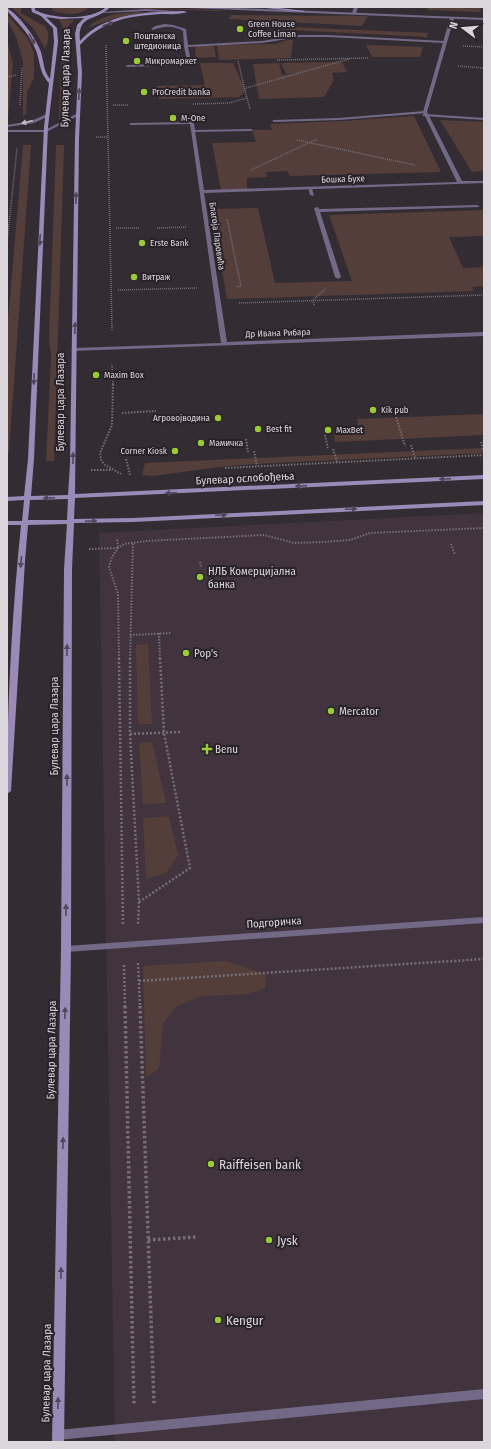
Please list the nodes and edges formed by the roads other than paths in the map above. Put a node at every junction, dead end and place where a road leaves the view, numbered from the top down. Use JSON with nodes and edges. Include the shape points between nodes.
{"nodes":[{"id":1,"x":33,"y":7,"type":"edge"},
{"id":2,"x":108,"y":7,"type":"edge"},
{"id":3,"x":188,"y":7,"type":"edge"},
{"id":4,"x":258,"y":7,"type":"edge"},
{"id":5,"x":356,"y":7,"type":"edge"},
{"id":6,"x":7,"y":9,"type":"edge"},
{"id":7,"x":303,"y":11,"type":"junction"},
{"id":8,"x":104,"y":12,"type":"junction"},
{"id":9,"x":184,"y":12,"type":"junction"},
{"id":10,"x":354,"y":13,"type":"junction"},
{"id":11,"x":42,"y":16,"type":"junction"},
{"id":12,"x":90,"y":16,"type":"junction"},
{"id":13,"x":452,"y":18,"type":"junction"},
{"id":14,"x":484,"y":19,"type":"edge"},
{"id":15,"x":153,"y":29,"type":"dead end"},
{"id":16,"x":444,"y":42,"type":"junction"},
{"id":17,"x":77,"y":46,"type":"junction"},
{"id":18,"x":186,"y":46,"type":"junction"},
{"id":19,"x":127,"y":66,"type":"dead end"},
{"id":20,"x":50,"y":82,"type":"junction"},
{"id":21,"x":425,"y":114,"type":"junction"},
{"id":22,"x":47,"y":115,"type":"junction"},
{"id":23,"x":78,"y":115,"type":"junction"},
{"id":24,"x":484,"y":119,"type":"edge"},
{"id":25,"x":274,"y":121,"type":"dead end"},
{"id":26,"x":131,"y":124,"type":"dead end"},
{"id":27,"x":7,"y":126,"type":"edge"},
{"id":28,"x":251,"y":130,"type":"dead end"},
{"id":29,"x":46,"y":131,"type":"junction"},
{"id":30,"x":7,"y":132,"type":"edge"},
{"id":31,"x":193,"y":132,"type":"junction"},
{"id":32,"x":484,"y":182,"type":"edge"},
{"id":33,"x":460,"y":183,"type":"junction"},
{"id":34,"x":310,"y":188,"type":"junction"},
{"id":35,"x":202,"y":192,"type":"junction"},
{"id":36,"x":312,"y":195,"type":"dead end"},
{"id":37,"x":477,"y":206,"type":"dead end"},
{"id":38,"x":338,"y":277,"type":"dead end"},
{"id":39,"x":484,"y":334,"type":"edge"},
{"id":40,"x":224,"y":344,"type":"junction"},
{"id":41,"x":74,"y":350,"type":"junction"},
{"id":42,"x":484,"y":477,"type":"edge"},
{"id":43,"x":71,"y":497,"type":"junction"},
{"id":44,"x":27,"y":498,"type":"junction"},
{"id":45,"x":7,"y":499,"type":"edge"},
{"id":46,"x":484,"y":503,"type":"edge"},
{"id":47,"x":70,"y":522,"type":"junction"},
{"id":48,"x":24,"y":523,"type":"junction"},
{"id":49,"x":7,"y":524,"type":"edge"},
{"id":50,"x":7,"y":791,"type":"edge"},
{"id":51,"x":484,"y":920,"type":"edge"},
{"id":52,"x":66,"y":949,"type":"junction"},
{"id":53,"x":484,"y":1394,"type":"edge"},
{"id":54,"x":58,"y":1438,"type":"edge"}],
"edges":[{"from":1,"to":11,"type":"main road","name":"Булевар цара Лазара","via":[[33,11]]},
{"from":2,"to":8,"type":"main road"},
{"from":3,"to":7,"type":"street"},
{"from":4,"to":7,"type":"main road"},
{"from":5,"to":10,"type":"street"},
{"from":6,"to":20,"type":"main road","one_way":true,"via":[[29,35],[39,53],[41,71]]},
{"from":7,"to":10,"type":"street"},
{"from":8,"to":9,"type":"street"},
{"from":8,"to":12,"type":"main road"},
{"from":9,"to":10,"type":"street"},
{"from":17,"to":9,"type":"main road","one_way":true,"via":[[92,31],[108,23],[148,15]]},
{"from":10,"to":13,"type":"street"},
{"from":11,"to":12,"type":"main road"},
{"from":11,"to":20,"type":"main road","name":"Булевар цара Лазара","via":[[55,28],[56,33]]},
{"from":12,"to":17,"type":"main road","name":"Булевар цара Лазара","via":[[77,28]]},
{"from":13,"to":14,"type":"street"},
{"from":13,"to":16,"type":"street"},
{"from":15,"to":18,"type":"street","via":[[157,26],[182,28],[185,30]]},
{"from":16,"to":18,"type":"street","via":[[300,36],[256,43]]},
{"from":16,"to":21,"type":"street"},
{"from":23,"to":17,"type":"main road","name":"Булевар цара Лазара","one_way":true,"via":[[80,73]]},
{"from":18,"to":19,"type":"street","via":[[186,64]]},
{"from":20,"to":22,"type":"main road","name":"Булевар цара Лазара"},
{"from":21,"to":24,"type":"street"},
{"from":21,"to":25,"type":"street"},
{"from":21,"to":33,"type":"street"},
{"from":22,"to":27,"type":"street","one_way":true,"via":[[32,122]]},
{"from":22,"to":29,"type":"main road","name":"Булевар цара Лазара"},
{"from":23,"to":29,"type":"street"},
{"from":41,"to":23,"type":"main road","name":"Булевар цара Лазара","one_way":true},
{"from":26,"to":31,"type":"street","via":[[192,123]]},
{"from":28,"to":31,"type":"street"},
{"from":29,"to":30,"type":"street"},
{"from":29,"to":44,"type":"main road","name":"Булевар цара Лазара","one_way":true},
{"from":31,"to":35,"type":"street","name":"Благоја Паровића"},
{"from":32,"to":33,"type":"street","name":"Бошка Бухе"},
{"from":33,"to":34,"type":"street","name":"Бошка Бухе"},
{"from":34,"to":35,"type":"street","name":"Бошка Бухе"},
{"from":34,"to":36,"type":"street"},
{"from":35,"to":40,"type":"street","name":"Благоја Паровића"},
{"from":37,"to":38,"type":"street","via":[[317,209]]},
{"from":39,"to":40,"type":"street","name":"Др Ивана Рибара"},
{"from":40,"to":41,"type":"street","name":"Др Ивана Рибара"},
{"from":43,"to":41,"type":"main road","name":"Булевар цара Лазара","one_way":true},
{"from":42,"to":43,"type":"main road","name":"Булевар ослобођења","one_way":true},
{"from":43,"to":44,"type":"main road","name":"Булевар ослобођења","one_way":true},
{"from":43,"to":47,"type":"main road","name":"Булевар цара Лазара"},
{"from":44,"to":45,"type":"main road","name":"Булевар ослобођења"},
{"from":44,"to":48,"type":"main road","name":"Булевар цара Лазара"},
{"from":47,"to":46,"type":"main road","one_way":true},
{"from":47,"to":48,"type":"main road"},
{"from":52,"to":47,"type":"main road","name":"Булевар цара Лазара","one_way":true},
{"from":48,"to":49,"type":"main road"},
{"from":48,"to":50,"type":"main road","name":"Булевар цара Лазара","one_way":true},
{"from":51,"to":52,"type":"street","name":"Подгоричка"},
{"from":54,"to":52,"type":"main road","name":"Булевар цара Лазара","one_way":true},
{"from":53,"to":54,"type":"street","via":[[134,1428]]}]}
